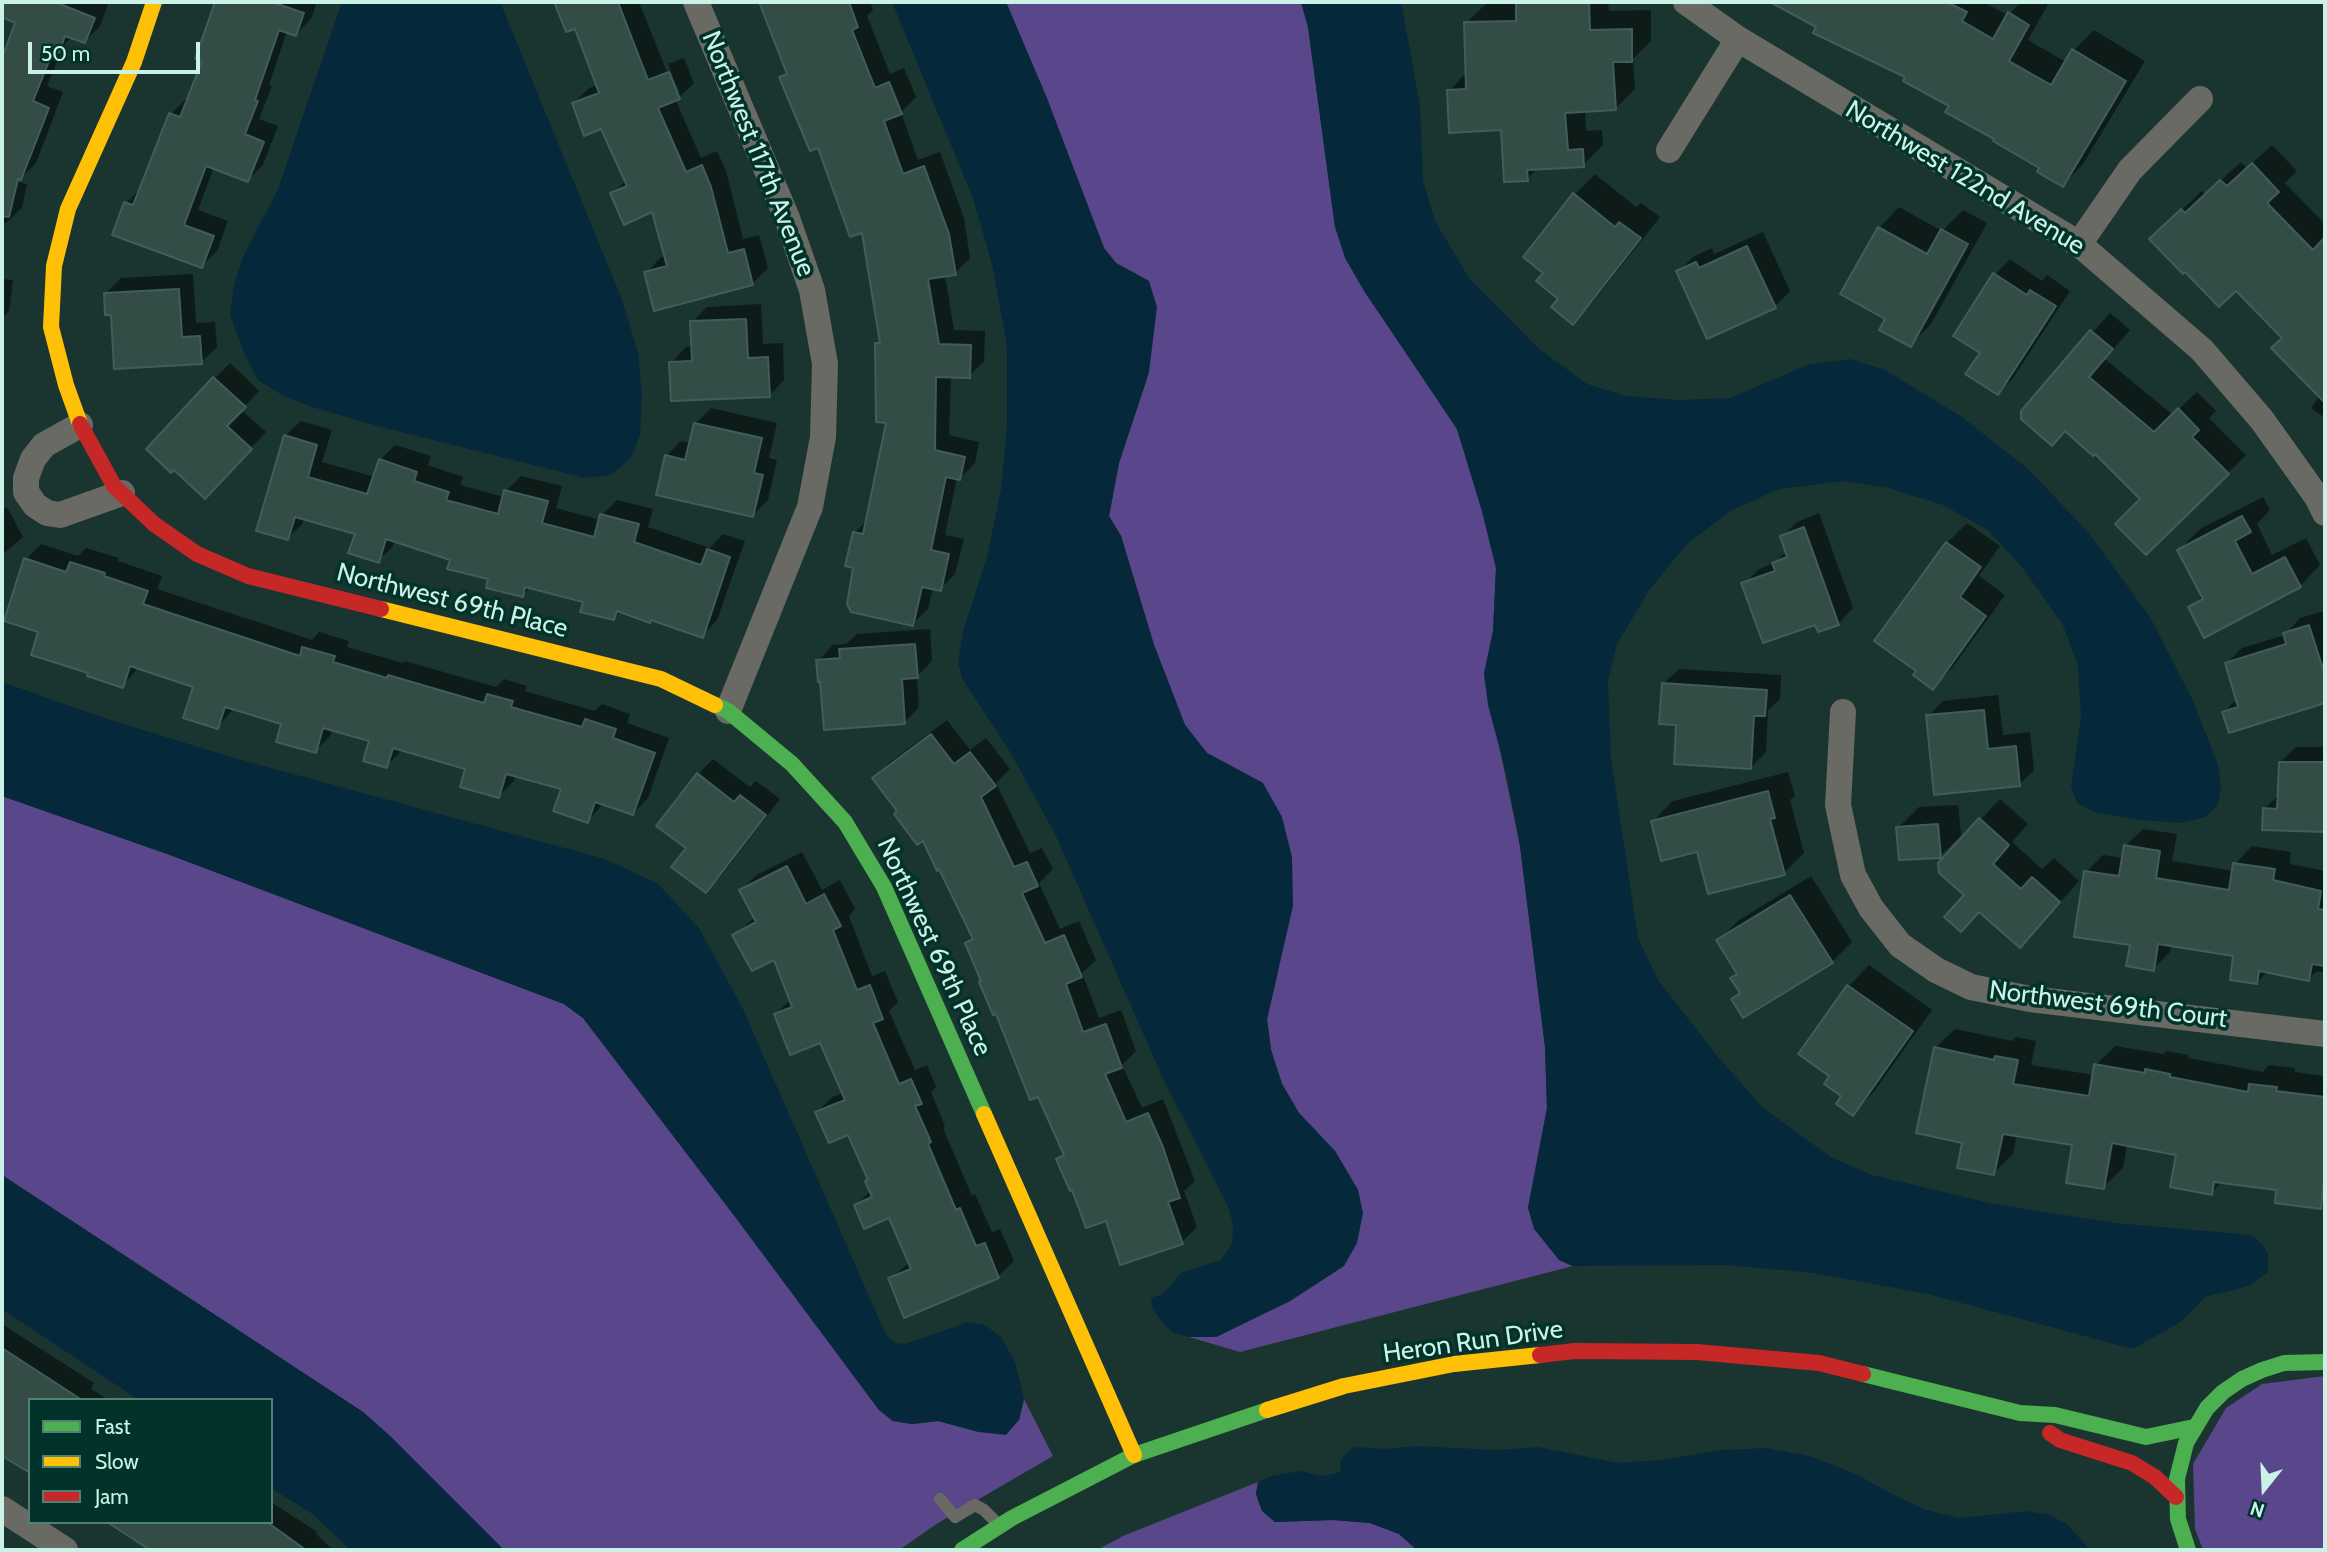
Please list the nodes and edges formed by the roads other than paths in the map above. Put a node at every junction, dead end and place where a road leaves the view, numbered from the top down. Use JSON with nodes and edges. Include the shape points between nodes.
{"nodes":[{"id":1,"x":154,"y":2,"type":"edge"},
{"id":2,"x":696,"y":2,"type":"edge"},
{"id":3,"x":1686,"y":2,"type":"edge"},
{"id":4,"x":1738,"y":39,"type":"junction"},
{"id":5,"x":2200,"y":99,"type":"dead end"},
{"id":6,"x":1669,"y":150,"type":"dead end"},
{"id":7,"x":2079,"y":244,"type":"junction"},
{"id":8,"x":80,"y":425,"type":"junction"},
{"id":9,"x":122,"y":493,"type":"junction"},
{"id":10,"x":2325,"y":513,"type":"edge"},
{"id":11,"x":728,"y":710,"type":"junction"},
{"id":12,"x":1843,"y":712,"type":"dead end"},
{"id":13,"x":2325,"y":1034,"type":"edge"},
{"id":14,"x":2325,"y":1362,"type":"edge"},
{"id":15,"x":2020,"y":1413,"type":"junction"},
{"id":16,"x":2194,"y":1427,"type":"junction"},
{"id":17,"x":1134,"y":1455,"type":"junction"},
{"id":18,"x":2176,"y":1497,"type":"junction"},
{"id":19,"x":940,"y":1499,"type":"dead end"},
{"id":20,"x":2,"y":1509,"type":"edge"},
{"id":21,"x":999,"y":1526,"type":"junction"},
{"id":22,"x":65,"y":1550,"type":"edge"},
{"id":23,"x":962,"y":1550,"type":"edge"},
{"id":24,"x":2188,"y":1550,"type":"edge"}],
"edges":[{"from":1,"to":8,"type":"street","name":"Northwest 69th Place","via":[[134,62],[68,209],[54,266],[51,327]]},
{"from":2,"to":11,"type":"street","name":"Northwest 117th Avenue","via":[[787,218],[812,290],[825,364],[823,437],[810,507]]},
{"from":3,"to":4,"type":"street","name":"Northwest 122nd Avenue"},
{"from":4,"to":6,"type":"street"},
{"from":4,"to":7,"type":"street","name":"Northwest 122nd Avenue"},
{"from":5,"to":7,"type":"street","via":[[2130,170]]},
{"from":7,"to":10,"type":"street","name":"Northwest 122nd Avenue","via":[[2202,350],[2262,420]]},
{"from":8,"to":9,"type":"street","name":"Northwest 69th Place"},
{"from":8,"to":9,"type":"street","via":[[44,445],[33,459],[26,492],[34,505],[60,515]]},
{"from":9,"to":11,"type":"street","name":"Northwest 69th Place","via":[[154,524],[197,554],[248,576],[661,679]]},
{"from":11,"to":17,"type":"street","name":"Northwest 69th Place","via":[[792,764],[845,822],[884,887]]},
{"from":12,"to":13,"type":"street","name":"Northwest 69th Court","via":[[1838,805],[1853,875],[1900,945],[1936,970],[1971,987],[2030,999]]},
{"from":14,"to":16,"type":"street","via":[[2284,1363],[2242,1379],[2223,1392]]},
{"from":15,"to":16,"type":"street","name":"Heron Run Drive","via":[[2055,1415],[2146,1437]]},
{"from":15,"to":17,"type":"street","name":"Heron Run Drive","via":[[1819,1363],[1697,1352],[1575,1351],[1454,1364],[1344,1386]]},
{"from":15,"to":18,"type":"street","name":"Heron Run Drive","via":[[2060,1440],[2132,1463]]},
{"from":16,"to":18,"type":"street","via":[[2180,1460]]},
{"from":17,"to":21,"type":"street","name":"Heron Run Drive"},
{"from":18,"to":24,"type":"street"},
{"from":19,"to":21,"type":"lane","via":[[955,1517],[975,1505]]},
{"from":20,"to":22,"type":"street"},
{"from":21,"to":23,"type":"street","name":"Heron Run Drive"}]}
